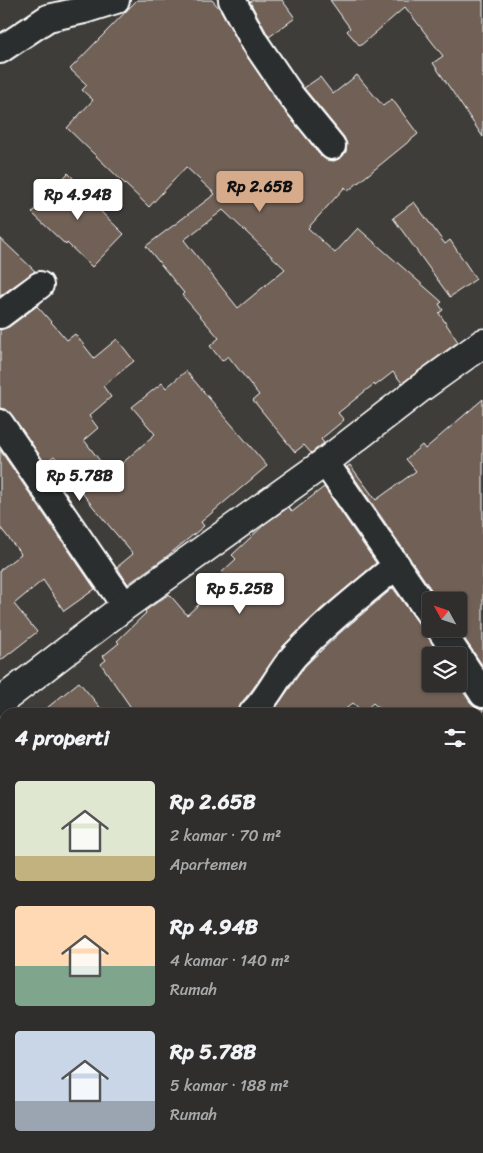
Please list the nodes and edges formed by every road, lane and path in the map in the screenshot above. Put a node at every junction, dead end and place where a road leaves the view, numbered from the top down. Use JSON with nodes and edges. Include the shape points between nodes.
{"nodes":[{"id":1,"x":116,"y":0,"type":"edge"},
{"id":2,"x":232,"y":0,"type":"edge"},
{"id":3,"x":0,"y":50,"type":"edge"},
{"id":4,"x":332,"y":146,"type":"dead end"},
{"id":5,"x":40,"y":285,"type":"dead end"},
{"id":6,"x":0,"y":314,"type":"edge"},
{"id":7,"x":483,"y":343,"type":"edge"},
{"id":8,"x":0,"y":423,"type":"edge"},
{"id":9,"x":325,"y":462,"type":"junction"},
{"id":10,"x":397,"y":565,"type":"junction"},
{"id":11,"x":422,"y":602,"type":"edge"},
{"id":12,"x":125,"y":606,"type":"junction"},
{"id":13,"x":467,"y":670,"type":"edge"},
{"id":14,"x":483,"y":694,"type":"edge"},
{"id":15,"x":0,"y":702,"type":"edge"},
{"id":16,"x":257,"y":708,"type":"edge"}],
"edges":[{"from":1,"to":3,"type":"street","via":[[48,18]]},
{"from":2,"to":4,"type":"street","via":[[254,41],[292,97]]},
{"from":5,"to":6,"type":"street"},
{"from":7,"to":9,"type":"street"},
{"from":8,"to":12,"type":"street"},
{"from":9,"to":10,"type":"street"},
{"from":9,"to":12,"type":"street"},
{"from":10,"to":11,"type":"street"},
{"from":10,"to":16,"type":"street","via":[[294,656]]},
{"from":12,"to":15,"type":"street"},
{"from":13,"to":14,"type":"street"}]}
